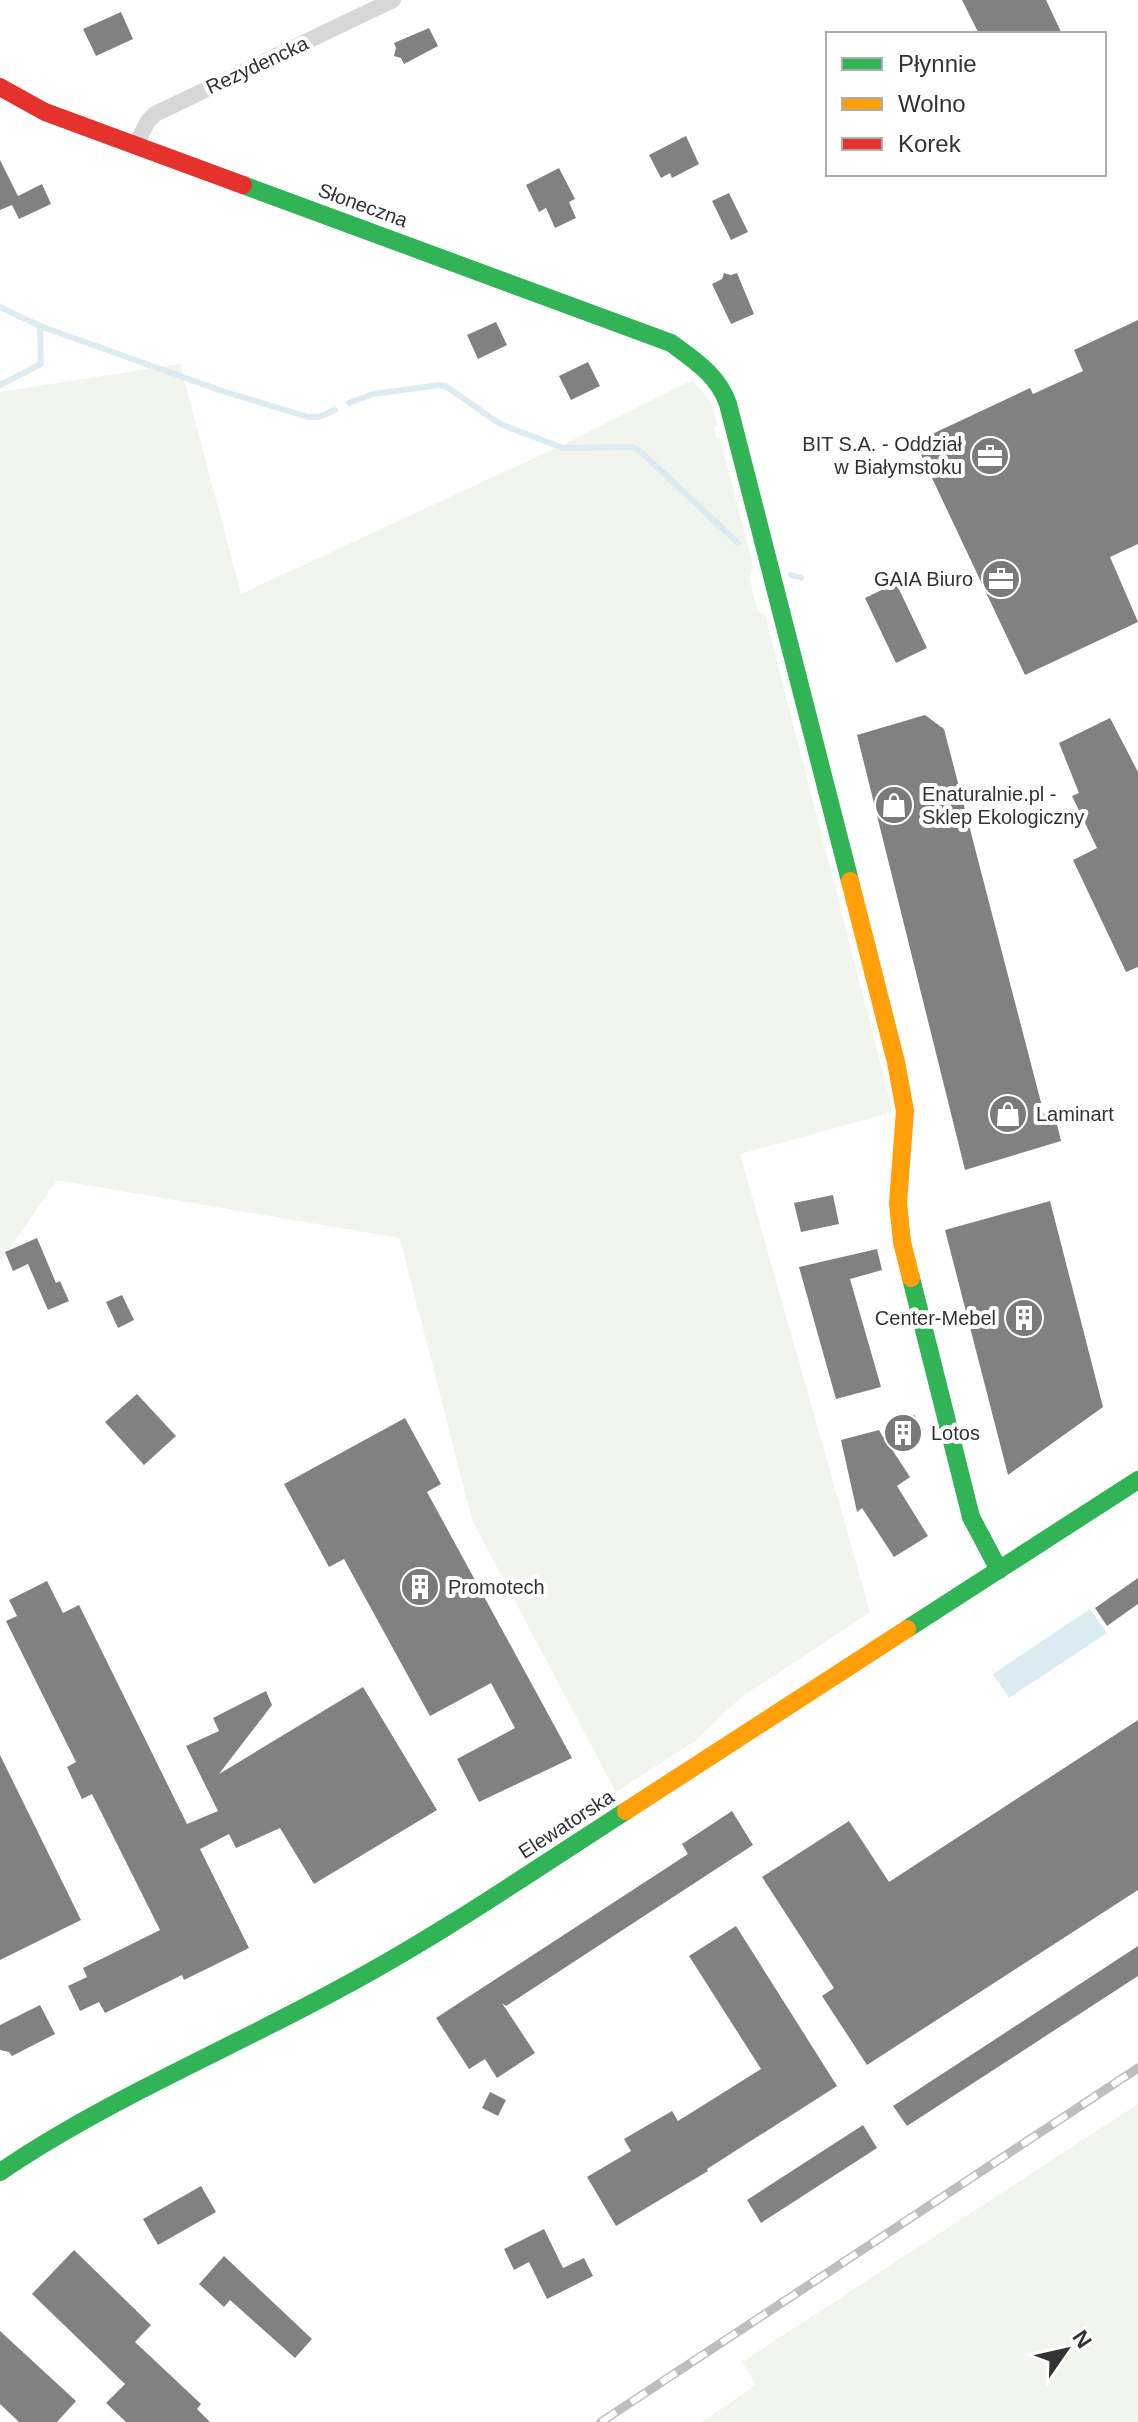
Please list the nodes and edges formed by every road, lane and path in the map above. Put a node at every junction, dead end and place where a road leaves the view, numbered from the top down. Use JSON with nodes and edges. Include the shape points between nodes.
{"nodes":[{"id":1,"x":393,"y":0,"type":"edge"},
{"id":2,"x":0,"y":87,"type":"edge"},
{"id":3,"x":135,"y":146,"type":"junction"},
{"id":4,"x":1138,"y":1480,"type":"edge"},
{"id":5,"x":999,"y":1570,"type":"junction"},
{"id":6,"x":0,"y":2172,"type":"edge"}],
"edges":[{"from":1,"to":3,"type":"street","name":"Rezydencka","via":[[155,114]]},
{"from":2,"to":3,"type":"street","name":"Słoneczna","via":[[45,112]]},
{"from":3,"to":5,"type":"street","name":"Słoneczna","via":[[671,343],[707,370],[724,392],[896,1062],[905,1111],[898,1203],[902,1242],[971,1517]]},
{"from":4,"to":5,"type":"street","name":"Elewatorska"},
{"from":5,"to":6,"type":"street","name":"Elewatorska","via":[[412,1949],[53,2136]]}]}
